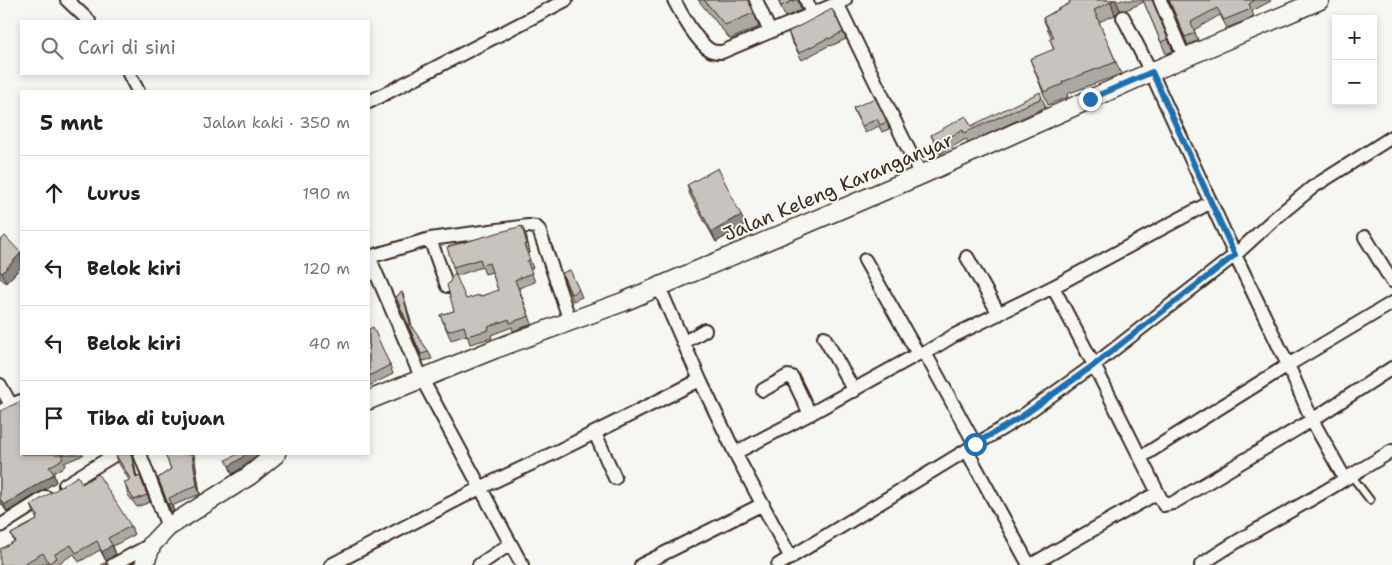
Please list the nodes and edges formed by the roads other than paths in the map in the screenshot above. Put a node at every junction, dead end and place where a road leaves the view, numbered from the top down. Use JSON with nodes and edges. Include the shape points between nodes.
{"nodes":[{"id":1,"x":67,"y":0,"type":"edge"},
{"id":2,"x":566,"y":0,"type":"edge"},
{"id":3,"x":674,"y":0,"type":"edge"},
{"id":4,"x":756,"y":0,"type":"edge"},
{"id":5,"x":806,"y":0,"type":"edge"},
{"id":6,"x":1160,"y":0,"type":"edge"},
{"id":7,"x":1312,"y":1,"type":"edge"},
{"id":8,"x":841,"y":2,"type":"edge"},
{"id":9,"x":812,"y":14,"type":"junction"},
{"id":10,"x":1123,"y":17,"type":"dead end"},
{"id":11,"x":88,"y":20,"type":"edge"},
{"id":12,"x":770,"y":32,"type":"junction"},
{"id":13,"x":1184,"y":58,"type":"junction"},
{"id":14,"x":1152,"y":72,"type":"junction"},
{"id":15,"x":130,"y":75,"type":"edge"},
{"id":16,"x":137,"y":90,"type":"edge"},
{"id":17,"x":370,"y":101,"type":"edge"},
{"id":18,"x":1392,"y":137,"type":"edge"},
{"id":19,"x":921,"y":175,"type":"junction"},
{"id":20,"x":1211,"y":202,"type":"junction"},
{"id":21,"x":1365,"y":237,"type":"dead end"},
{"id":22,"x":430,"y":239,"type":"junction"},
{"id":23,"x":1235,"y":255,"type":"junction"},
{"id":24,"x":967,"y":256,"type":"dead end"},
{"id":25,"x":370,"y":257,"type":"edge"},
{"id":26,"x":370,"y":259,"type":"edge"},
{"id":27,"x":865,"y":260,"type":"dead end"},
{"id":28,"x":1392,"y":281,"type":"edge"},
{"id":29,"x":446,"y":286,"type":"edge"},
{"id":30,"x":659,"y":286,"type":"junction"},
{"id":31,"x":1052,"y":287,"type":"junction"},
{"id":32,"x":1392,"y":303,"type":"edge"},
{"id":33,"x":999,"y":314,"type":"junction"},
{"id":34,"x":570,"y":321,"type":"junction"},
{"id":35,"x":705,"y":330,"type":"dead end"},
{"id":36,"x":824,"y":337,"type":"dead end"},
{"id":37,"x":683,"y":342,"type":"junction"},
{"id":38,"x":922,"y":353,"type":"junction"},
{"id":39,"x":1094,"y":365,"type":"junction"},
{"id":40,"x":1288,"y":365,"type":"junction"},
{"id":41,"x":1392,"y":368,"type":"edge"},
{"id":42,"x":422,"y":379,"type":"junction"},
{"id":43,"x":700,"y":380,"type":"junction"},
{"id":44,"x":0,"y":385,"type":"edge"},
{"id":45,"x":763,"y":390,"type":"dead end"},
{"id":46,"x":854,"y":390,"type":"junction"},
{"id":47,"x":370,"y":400,"type":"edge"},
{"id":48,"x":16,"y":403,"type":"edge"},
{"id":49,"x":0,"y":412,"type":"edge"},
{"id":50,"x":810,"y":414,"type":"junction"},
{"id":51,"x":1312,"y":420,"type":"junction"},
{"id":52,"x":595,"y":433,"type":"junction"},
{"id":53,"x":971,"y":447,"type":"junction"},
{"id":54,"x":1392,"y":451,"type":"edge"},
{"id":55,"x":735,"y":453,"type":"junction"},
{"id":56,"x":114,"y":455,"type":"edge"},
{"id":57,"x":140,"y":455,"type":"edge"},
{"id":58,"x":275,"y":455,"type":"edge"},
{"id":59,"x":1141,"y":457,"type":"junction"},
{"id":60,"x":1348,"y":477,"type":"junction"},
{"id":61,"x":615,"y":478,"type":"dead end"},
{"id":62,"x":480,"y":488,"type":"junction"},
{"id":63,"x":1158,"y":493,"type":"junction"},
{"id":64,"x":1370,"y":500,"type":"dead end"},
{"id":65,"x":763,"y":504,"type":"junction"},
{"id":66,"x":0,"y":526,"type":"edge"},
{"id":67,"x":168,"y":527,"type":"junction"},
{"id":68,"x":152,"y":544,"type":"junction"},
{"id":69,"x":510,"y":544,"type":"junction"},
{"id":70,"x":791,"y":558,"type":"junction"},
{"id":71,"x":351,"y":560,"type":"edge"},
{"id":72,"x":113,"y":565,"type":"edge"},
{"id":73,"x":144,"y":565,"type":"edge"},
{"id":74,"x":331,"y":565,"type":"edge"},
{"id":75,"x":479,"y":565,"type":"edge"},
{"id":76,"x":522,"y":565,"type":"edge"},
{"id":77,"x":641,"y":565,"type":"edge"},
{"id":78,"x":778,"y":565,"type":"edge"},
{"id":79,"x":1030,"y":565,"type":"edge"},
{"id":80,"x":1201,"y":565,"type":"edge"}],
"edges":[{"from":1,"to":11,"type":"street"},
{"from":2,"to":17,"type":"street"},
{"from":3,"to":12,"type":"street","via":[[709,50],[722,52]]},
{"from":4,"to":12,"type":"street"},
{"from":5,"to":9,"type":"street"},
{"from":6,"to":13,"type":"street"},
{"from":7,"to":13,"type":"main road","name":"Jalan Keleng Karanganyar"},
{"from":8,"to":9,"type":"street"},
{"from":8,"to":19,"type":"street"},
{"from":9,"to":12,"type":"street"},
{"from":10,"to":14,"type":"street"},
{"from":13,"to":14,"type":"main road","name":"Jalan Keleng Karanganyar"},
{"from":14,"to":19,"type":"main road","name":"Jalan Keleng Karanganyar"},
{"from":14,"to":20,"type":"street"},
{"from":15,"to":16,"type":"street"},
{"from":18,"to":23,"type":"street","via":[[1313,187]]},
{"from":19,"to":30,"type":"main road","name":"Jalan Keleng Karanganyar"},
{"from":20,"to":23,"type":"street"},
{"from":20,"to":31,"type":"street"},
{"from":21,"to":28,"type":"street"},
{"from":22,"to":25,"type":"street"},
{"from":22,"to":29,"type":"street"},
{"from":22,"to":34,"type":"street","via":[[536,227]]},
{"from":23,"to":39,"type":"street"},
{"from":23,"to":40,"type":"street"},
{"from":24,"to":33,"type":"street"},
{"from":26,"to":42,"type":"street"},
{"from":27,"to":38,"type":"street"},
{"from":30,"to":34,"type":"main road","name":"Jalan Keleng Karanganyar"},
{"from":30,"to":37,"type":"street"},
{"from":31,"to":33,"type":"street"},
{"from":31,"to":39,"type":"street"},
{"from":32,"to":40,"type":"street"},
{"from":33,"to":38,"type":"street"},
{"from":34,"to":42,"type":"main road","name":"Jalan Keleng Karanganyar"},
{"from":35,"to":37,"type":"street"},
{"from":36,"to":46,"type":"street"},
{"from":37,"to":43,"type":"street"},
{"from":38,"to":46,"type":"street"},
{"from":38,"to":53,"type":"street"},
{"from":39,"to":53,"type":"street","via":[[1021,417]]},
{"from":39,"to":59,"type":"street"},
{"from":40,"to":51,"type":"street"},
{"from":40,"to":59,"type":"street"},
{"from":41,"to":51,"type":"street"},
{"from":42,"to":47,"type":"main road","name":"Jalan Keleng Karanganyar"},
{"from":42,"to":62,"type":"street"},
{"from":43,"to":52,"type":"street"},
{"from":43,"to":55,"type":"street"},
{"from":44,"to":48,"type":"street"},
{"from":45,"to":50,"type":"street","via":[[788,376],[792,377]]},
{"from":46,"to":50,"type":"street"},
{"from":48,"to":49,"type":"street"},
{"from":50,"to":55,"type":"street"},
{"from":51,"to":60,"type":"street"},
{"from":51,"to":63,"type":"street","via":[[1173,503],[1164,505]]},
{"from":52,"to":61,"type":"street"},
{"from":52,"to":62,"type":"street"},
{"from":53,"to":70,"type":"street"},
{"from":53,"to":79,"type":"street"},
{"from":54,"to":60,"type":"street"},
{"from":55,"to":65,"type":"street"},
{"from":56,"to":66,"type":"street"},
{"from":57,"to":67,"type":"street"},
{"from":58,"to":67,"type":"main road","via":[[249,476]]},
{"from":59,"to":63,"type":"street"},
{"from":60,"to":64,"type":"lane"},
{"from":60,"to":80,"type":"street"},
{"from":62,"to":69,"type":"street"},
{"from":62,"to":71,"type":"street"},
{"from":63,"to":79,"type":"street"},
{"from":65,"to":70,"type":"street"},
{"from":65,"to":77,"type":"street"},
{"from":67,"to":68,"type":"main road"},
{"from":68,"to":72,"type":"street"},
{"from":68,"to":73,"type":"main road"},
{"from":69,"to":75,"type":"street"},
{"from":69,"to":76,"type":"street"},
{"from":70,"to":78,"type":"street"},
{"from":71,"to":74,"type":"street"}]}
